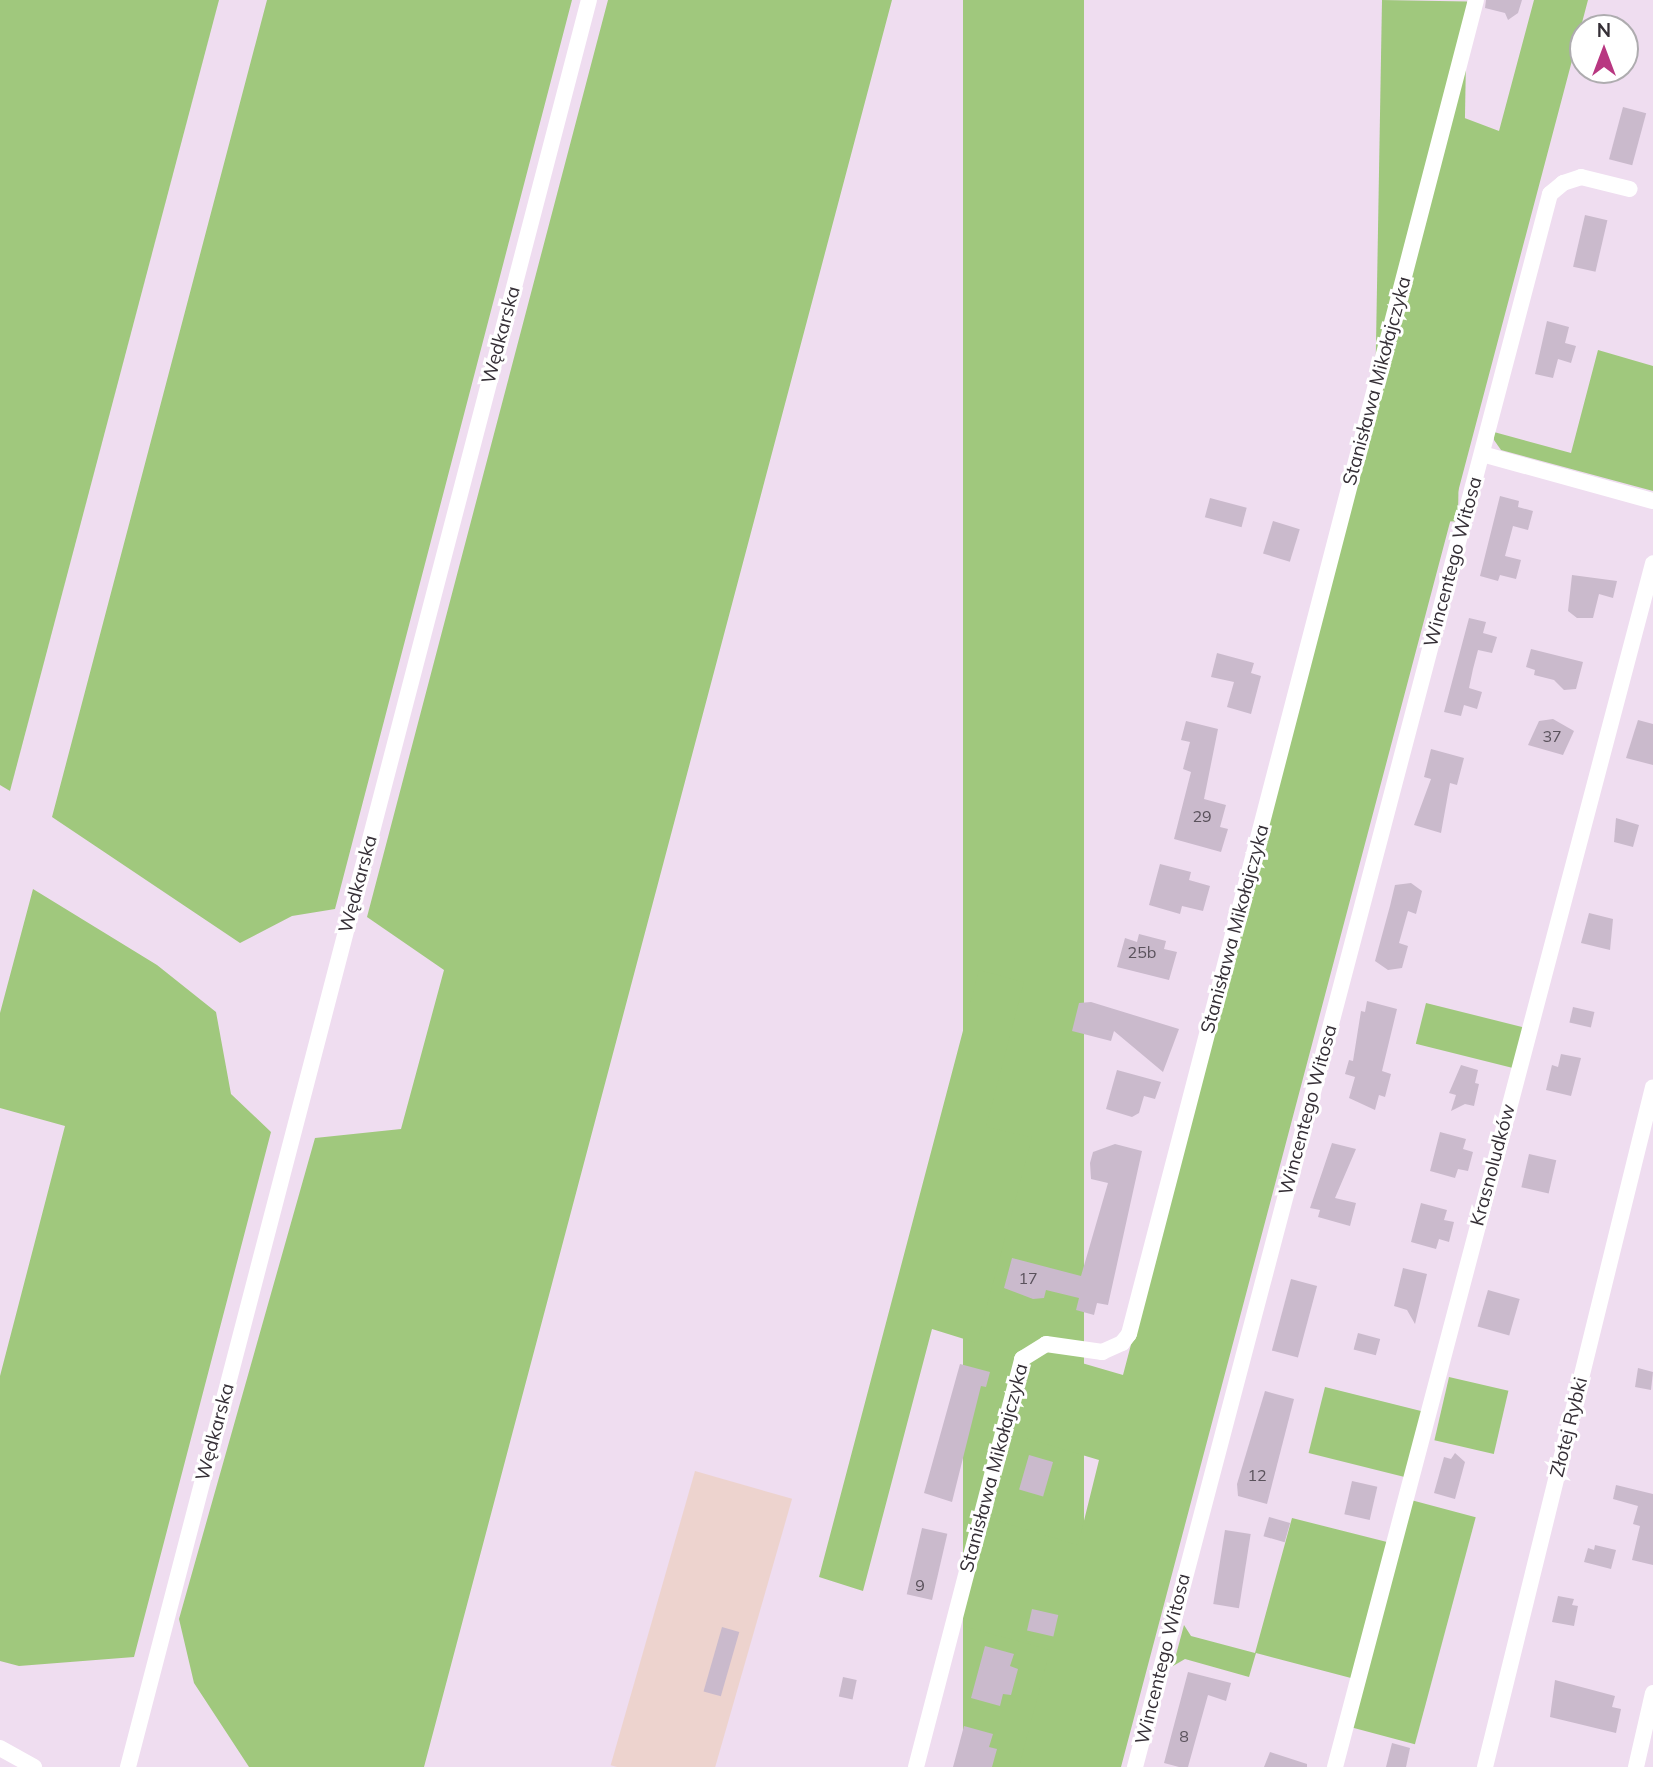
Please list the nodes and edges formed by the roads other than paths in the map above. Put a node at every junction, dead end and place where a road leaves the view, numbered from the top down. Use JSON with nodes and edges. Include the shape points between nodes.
{"nodes":[{"id":1,"x":589,"y":0,"type":"edge"},
{"id":2,"x":1476,"y":0,"type":"edge"},
{"id":3,"x":1630,"y":189,"type":"dead end"},
{"id":4,"x":1482,"y":454,"type":"junction"},
{"id":5,"x":1653,"y":501,"type":"edge"},
{"id":6,"x":1653,"y":563,"type":"edge"},
{"id":7,"x":1653,"y":1087,"type":"edge"},
{"id":8,"x":1653,"y":1693,"type":"edge"},
{"id":9,"x":0,"y":1748,"type":"edge"},
{"id":10,"x":34,"y":1767,"type":"edge"},
{"id":11,"x":128,"y":1767,"type":"edge"},
{"id":12,"x":916,"y":1767,"type":"edge"},
{"id":13,"x":1135,"y":1767,"type":"edge"},
{"id":14,"x":1335,"y":1767,"type":"edge"},
{"id":15,"x":1485,"y":1767,"type":"edge"},
{"id":16,"x":1636,"y":1767,"type":"edge"}],
"edges":[{"from":1,"to":11,"type":"street","name":"Wędkarska"},
{"from":2,"to":12,"type":"street","name":"Stanisława Mikołajczyka","via":[[1129,1334],[1122,1343],[1102,1352],[1046,1343],[1022,1359]]},
{"from":3,"to":4,"type":"street","name":"Wincentego Witosa","via":[[1581,177],[1550,194]]},
{"from":4,"to":5,"type":"street","name":"Wincentego Witosa"},
{"from":4,"to":13,"type":"street","name":"Wincentego Witosa"},
{"from":6,"to":14,"type":"street","name":"Krasnoludków"},
{"from":7,"to":15,"type":"street","name":"Złotej Rybki"},
{"from":8,"to":16,"type":"street"},
{"from":9,"to":10,"type":"street"}]}
